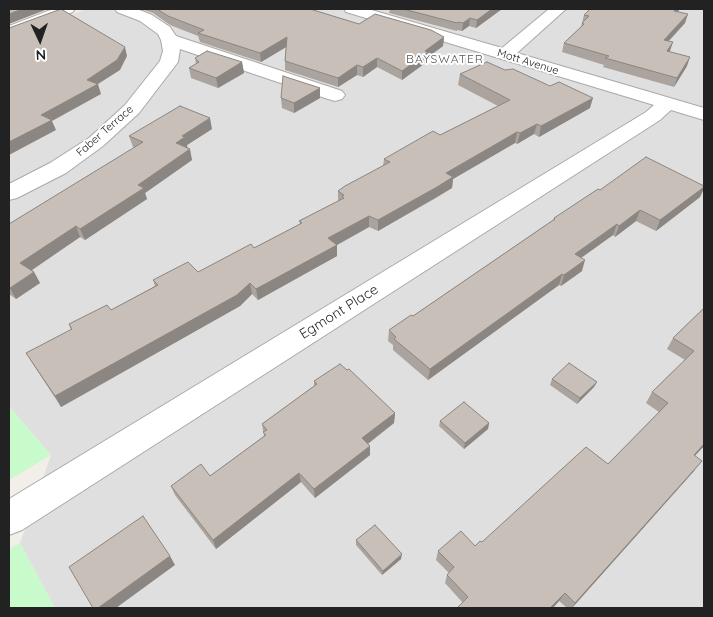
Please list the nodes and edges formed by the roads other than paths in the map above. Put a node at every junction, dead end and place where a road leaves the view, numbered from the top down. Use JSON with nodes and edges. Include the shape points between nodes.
{"nodes":[{"id":1,"x":67,"y":9,"type":"edge"},
{"id":2,"x":123,"y":9,"type":"edge"},
{"id":3,"x":352,"y":9,"type":"edge"},
{"id":4,"x":558,"y":9,"type":"edge"},
{"id":5,"x":9,"y":32,"type":"edge"},
{"id":6,"x":170,"y":40,"type":"junction"},
{"id":7,"x":504,"y":55,"type":"junction"},
{"id":8,"x":335,"y":95,"type":"dead end"},
{"id":9,"x":668,"y":103,"type":"junction"},
{"id":10,"x":704,"y":114,"type":"edge"},
{"id":11,"x":9,"y":193,"type":"edge"},
{"id":12,"x":9,"y":518,"type":"edge"}],
"edges":[{"from":1,"to":5,"type":"street"},
{"from":2,"to":6,"type":"street","via":[[155,24]]},
{"from":3,"to":7,"type":"street","name":"Mott Avenue"},
{"from":4,"to":7,"type":"street"},
{"from":6,"to":8,"type":"street"},
{"from":6,"to":11,"type":"street","name":"Faber Terrace","via":[[169,62],[132,109],[81,153]]},
{"from":7,"to":9,"type":"street","name":"Mott Avenue"},
{"from":9,"to":10,"type":"street","name":"Mott Avenue"},
{"from":9,"to":12,"type":"street","name":"Egmont Place","via":[[653,116]]}]}
